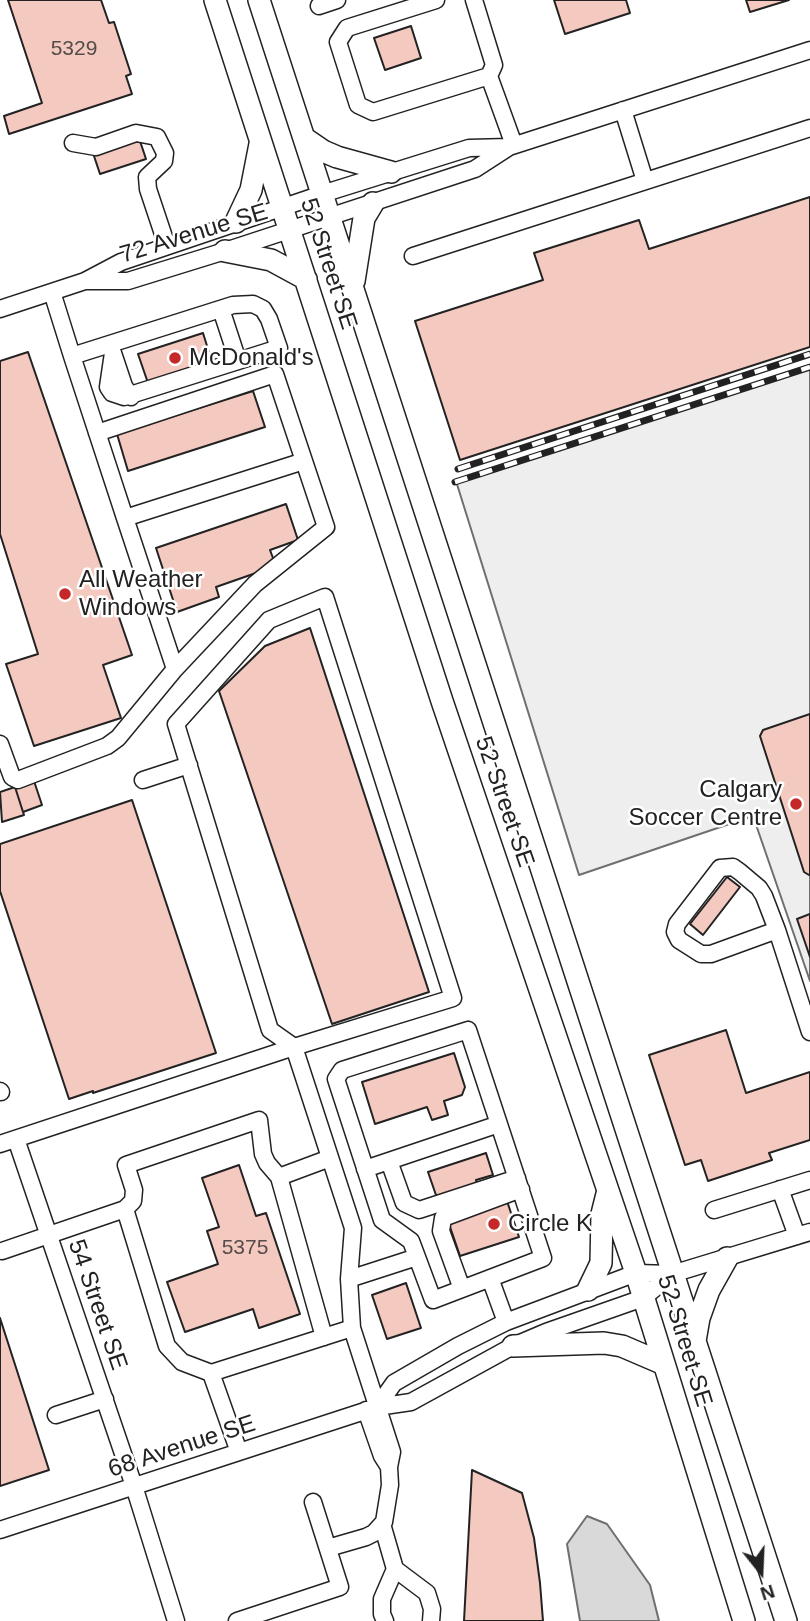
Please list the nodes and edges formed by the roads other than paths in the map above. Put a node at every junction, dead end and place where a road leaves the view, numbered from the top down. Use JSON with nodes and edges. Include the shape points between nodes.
{"nodes":[{"id":1,"x":215,"y":0,"type":"edge"},
{"id":2,"x":259,"y":0,"type":"edge"},
{"id":3,"x":337,"y":0,"type":"edge"},
{"id":4,"x":436,"y":0,"type":"edge"},
{"id":5,"x":474,"y":0,"type":"edge"},
{"id":6,"x":319,"y":6,"type":"dead end"},
{"id":7,"x":810,"y":50,"type":"edge"},
{"id":8,"x":489,"y":76,"type":"junction"},
{"id":9,"x":623,"y":110,"type":"junction"},
{"id":10,"x":810,"y":128,"type":"edge"},
{"id":11,"x":304,"y":138,"type":"junction"},
{"id":12,"x":261,"y":142,"type":"junction"},
{"id":13,"x":73,"y":143,"type":"dead end"},
{"id":14,"x":512,"y":146,"type":"junction"},
{"id":15,"x":391,"y":172,"type":"junction"},
{"id":16,"x":645,"y":181,"type":"junction"},
{"id":17,"x":322,"y":194,"type":"junction"},
{"id":18,"x":373,"y":202,"type":"junction"},
{"id":19,"x":282,"y":207,"type":"junction"},
{"id":20,"x":329,"y":216,"type":"junction"},
{"id":21,"x":236,"y":222,"type":"junction"},
{"id":22,"x":289,"y":229,"type":"junction"},
{"id":23,"x":167,"y":246,"type":"junction"},
{"id":24,"x":225,"y":251,"type":"junction"},
{"id":25,"x":413,"y":256,"type":"dead end"},
{"id":26,"x":306,"y":279,"type":"junction"},
{"id":27,"x":85,"y":281,"type":"junction"},
{"id":28,"x":353,"y":290,"type":"junction"},
{"id":29,"x":52,"y":292,"type":"junction"},
{"id":30,"x":0,"y":309,"type":"edge"},
{"id":31,"x":221,"y":309,"type":"junction"},
{"id":32,"x":112,"y":348,"type":"junction"},
{"id":33,"x":72,"y":356,"type":"junction"},
{"id":34,"x":239,"y":361,"type":"junction"},
{"id":35,"x":97,"y":433,"type":"junction"},
{"id":36,"x":304,"y":461,"type":"junction"},
{"id":37,"x":125,"y":518,"type":"junction"},
{"id":38,"x":175,"y":669,"type":"junction"},
{"id":39,"x":0,"y":744,"type":"edge"},
{"id":40,"x":189,"y":765,"type":"junction"},
{"id":41,"x":143,"y":780,"type":"dead end"},
{"id":42,"x":777,"y":930,"type":"junction"},
{"id":43,"x":810,"y":1032,"type":"edge"},
{"id":44,"x":294,"y":1047,"type":"junction"},
{"id":45,"x":499,"y":1124,"type":"junction"},
{"id":46,"x":16,"y":1139,"type":"junction"},
{"id":47,"x":0,"y":1144,"type":"edge"},
{"id":48,"x":330,"y":1158,"type":"junction"},
{"id":49,"x":389,"y":1161,"type":"junction"},
{"id":50,"x":365,"y":1169,"type":"junction"},
{"id":51,"x":279,"y":1177,"type":"junction"},
{"id":52,"x":810,"y":1180,"type":"edge"},
{"id":53,"x":519,"y":1184,"type":"junction"},
{"id":54,"x":780,"y":1189,"type":"junction"},
{"id":55,"x":608,"y":1192,"type":"junction"},
{"id":56,"x":125,"y":1209,"type":"junction"},
{"id":57,"x":714,"y":1210,"type":"dead end"},
{"id":58,"x":382,"y":1220,"type":"junction"},
{"id":59,"x":353,"y":1228,"type":"junction"},
{"id":60,"x":803,"y":1234,"type":"edge"},
{"id":61,"x":49,"y":1236,"type":"junction"},
{"id":62,"x":2,"y":1251,"type":"dead end"},
{"id":63,"x":417,"y":1257,"type":"junction"},
{"id":64,"x":727,"y":1258,"type":"junction"},
{"id":65,"x":636,"y":1273,"type":"junction"},
{"id":66,"x":672,"y":1274,"type":"junction"},
{"id":67,"x":490,"y":1278,"type":"junction"},
{"id":68,"x":349,"y":1279,"type":"junction"},
{"id":69,"x":462,"y":1289,"type":"junction"},
{"id":70,"x":588,"y":1290,"type":"junction"},
{"id":71,"x":643,"y":1298,"type":"junction"},
{"id":72,"x":506,"y":1322,"type":"junction"},
{"id":73,"x":352,"y":1328,"type":"junction"},
{"id":74,"x":324,"y":1337,"type":"junction"},
{"id":75,"x":695,"y":1343,"type":"junction"},
{"id":76,"x":513,"y":1346,"type":"junction"},
{"id":77,"x":664,"y":1364,"type":"junction"},
{"id":78,"x":211,"y":1373,"type":"junction"},
{"id":79,"x":105,"y":1399,"type":"junction"},
{"id":80,"x":372,"y":1409,"type":"junction"},
{"id":81,"x":56,"y":1415,"type":"dead end"},
{"id":82,"x":239,"y":1452,"type":"junction"},
{"id":83,"x":134,"y":1486,"type":"junction"},
{"id":84,"x":313,"y":1502,"type":"dead end"},
{"id":85,"x":381,"y":1526,"type":"junction"},
{"id":86,"x":0,"y":1530,"type":"edge"},
{"id":87,"x":326,"y":1544,"type":"junction"},
{"id":88,"x":395,"y":1569,"type":"junction"},
{"id":89,"x":176,"y":1621,"type":"edge"},
{"id":90,"x":237,"y":1621,"type":"edge"},
{"id":91,"x":386,"y":1621,"type":"edge"},
{"id":92,"x":432,"y":1621,"type":"edge"},
{"id":93,"x":744,"y":1621,"type":"edge"},
{"id":94,"x":786,"y":1621,"type":"edge"}],
"edges":[{"from":1,"to":12,"type":"main road","name":"52 Street SE"},
{"from":2,"to":11,"type":"main road","name":"52 Street SE"},
{"from":3,"to":6,"type":"street"},
{"from":4,"to":8,"type":"street","via":[[347,28],[338,41],[358,104],[373,112]]},
{"from":5,"to":8,"type":"street","via":[[494,65]]},
{"from":7,"to":9,"type":"street","name":"72 Avenue SE"},
{"from":8,"to":14,"type":"street"},
{"from":9,"to":14,"type":"street","name":"72 Avenue SE"},
{"from":9,"to":16,"type":"street"},
{"from":10,"to":16,"type":"street"},
{"from":11,"to":15,"type":"main road","via":[[323,151]]},
{"from":11,"to":17,"type":"main road","name":"52 Street SE"},
{"from":12,"to":19,"type":"main road","name":"52 Street SE"},
{"from":12,"to":21,"type":"main road","via":[[251,190]]},
{"from":13,"to":23,"type":"street","via":[[96,147],[136,134],[157,137],[164,161],[147,177],[148,189]]},
{"from":14,"to":15,"type":"street","name":"72 Avenue SE","via":[[469,148]]},
{"from":14,"to":18,"type":"street","name":"72 Avenue SE","via":[[475,169]]},
{"from":15,"to":17,"type":"street","name":"72 Avenue SE"},
{"from":16,"to":25,"type":"street"},
{"from":17,"to":19,"type":"street","name":"72 Avenue SE"},
{"from":17,"to":20,"type":"main road","name":"52 Street SE"},
{"from":18,"to":20,"type":"street","name":"72 Avenue SE"},
{"from":18,"to":28,"type":"main road","via":[[362,224]]},
{"from":19,"to":21,"type":"street","name":"72 Avenue SE"},
{"from":19,"to":22,"type":"main road","name":"52 Street SE"},
{"from":20,"to":22,"type":"street","name":"72 Avenue SE"},
{"from":20,"to":28,"type":"main road","name":"52 Street SE"},
{"from":21,"to":23,"type":"street","name":"72 Avenue SE"},
{"from":22,"to":24,"type":"street","name":"72 Avenue SE"},
{"from":22,"to":26,"type":"main road","name":"52 Street SE"},
{"from":23,"to":27,"type":"street","name":"72 Avenue SE"},
{"from":24,"to":26,"type":"main road","via":[[271,260]]},
{"from":24,"to":27,"type":"street","name":"72 Avenue SE","via":[[128,281]]},
{"from":26,"to":55,"type":"main road","name":"52 Street SE"},
{"from":27,"to":29,"type":"street","name":"72 Avenue SE"},
{"from":28,"to":66,"type":"main road","name":"52 Street SE"},
{"from":29,"to":30,"type":"street","name":"72 Avenue SE"},
{"from":29,"to":33,"type":"street"},
{"from":31,"to":32,"type":"street"},
{"from":31,"to":34,"type":"street"},
{"from":31,"to":34,"type":"street","via":[[253,304],[269,319],[279,348]]},
{"from":32,"to":33,"type":"street"},
{"from":32,"to":34,"type":"street","via":[[131,397]]},
{"from":33,"to":35,"type":"street"},
{"from":35,"to":36,"type":"street","via":[[275,374]]},
{"from":35,"to":37,"type":"street"},
{"from":36,"to":37,"type":"street"},
{"from":36,"to":38,"type":"street","via":[[326,527],[255,584]]},
{"from":37,"to":38,"type":"street"},
{"from":38,"to":39,"type":"street","via":[[107,746],[18,780],[12,777]]},
{"from":40,"to":41,"type":"street"},
{"from":40,"to":44,"type":"street","via":[[270,1030]]},
{"from":40,"to":44,"type":"street","via":[[176,724],[269,620],[326,597],[453,998]]},
{"from":42,"to":42,"type":"street","via":[[759,888],[726,866],[720,868],[675,932],[701,954],[711,954]]},
{"from":42,"to":43,"type":"street"},
{"from":44,"to":46,"type":"street"},
{"from":44,"to":48,"type":"street"},
{"from":45,"to":49,"type":"street"},
{"from":45,"to":50,"type":"street","via":[[468,1030],[342,1070],[336,1079]]},
{"from":45,"to":53,"type":"street"},
{"from":46,"to":47,"type":"street"},
{"from":46,"to":61,"type":"street","name":"54 Street SE"},
{"from":48,"to":51,"type":"street"},
{"from":48,"to":59,"type":"street"},
{"from":49,"to":50,"type":"street"},
{"from":49,"to":53,"type":"street","via":[[404,1203],[419,1210]]},
{"from":50,"to":58,"type":"street"},
{"from":51,"to":56,"type":"street","via":[[263,1154],[260,1120],[126,1165],[134,1190],[133,1201]]},
{"from":51,"to":74,"type":"street"},
{"from":52,"to":54,"type":"street"},
{"from":53,"to":67,"type":"street","via":[[544,1258]]},
{"from":53,"to":69,"type":"street","via":[[443,1217],[441,1231]]},
{"from":54,"to":57,"type":"street"},
{"from":54,"to":60,"type":"street"},
{"from":55,"to":65,"type":"main road","name":"52 Street SE"},
{"from":55,"to":70,"type":"main road","via":[[602,1214],[601,1263]]},
{"from":56,"to":61,"type":"street"},
{"from":56,"to":78,"type":"street","via":[[167,1346],[183,1362]]},
{"from":58,"to":59,"type":"street"},
{"from":58,"to":63,"type":"street","via":[[411,1241]]},
{"from":59,"to":68,"type":"street"},
{"from":60,"to":64,"type":"street","name":"68 Avenue SE"},
{"from":61,"to":62,"type":"street"},
{"from":61,"to":79,"type":"street","name":"54 Street SE"},
{"from":63,"to":68,"type":"street"},
{"from":63,"to":69,"type":"street","via":[[433,1300]]},
{"from":64,"to":66,"type":"street","name":"68 Avenue SE"},
{"from":64,"to":75,"type":"main road","via":[[709,1290]]},
{"from":65,"to":66,"type":"street","name":"68 Avenue SE"},
{"from":65,"to":70,"type":"street","name":"68 Avenue SE"},
{"from":65,"to":71,"type":"main road","name":"52 Street SE"},
{"from":66,"to":71,"type":"street","name":"68 Avenue SE"},
{"from":66,"to":75,"type":"main road","name":"52 Street SE"},
{"from":67,"to":69,"type":"street"},
{"from":67,"to":72,"type":"street"},
{"from":68,"to":73,"type":"street"},
{"from":70,"to":72,"type":"street","name":"68 Avenue SE"},
{"from":71,"to":76,"type":"street","name":"68 Avenue SE"},
{"from":71,"to":77,"type":"main road","name":"52 Street SE"},
{"from":72,"to":80,"type":"street","name":"68 Avenue SE","via":[[394,1384]]},
{"from":73,"to":74,"type":"street"},
{"from":73,"to":80,"type":"street"},
{"from":74,"to":78,"type":"street"},
{"from":75,"to":94,"type":"main road","name":"52 Street SE"},
{"from":76,"to":77,"type":"main road","via":[[604,1343]]},
{"from":76,"to":80,"type":"street","name":"68 Avenue SE","via":[[411,1402]]},
{"from":77,"to":93,"type":"main road","name":"52 Street SE"},
{"from":78,"to":82,"type":"street"},
{"from":79,"to":81,"type":"street"},
{"from":79,"to":83,"type":"street","name":"54 Street SE"},
{"from":80,"to":82,"type":"street","name":"68 Avenue SE"},
{"from":80,"to":85,"type":"street","via":[[392,1452],[386,1517]]},
{"from":82,"to":83,"type":"street","name":"68 Avenue SE"},
{"from":83,"to":86,"type":"street","name":"68 Avenue SE"},
{"from":83,"to":89,"type":"street","name":"54 Street SE"},
{"from":84,"to":87,"type":"street"},
{"from":85,"to":87,"type":"street","via":[[366,1537]]},
{"from":85,"to":88,"type":"street"},
{"from":87,"to":90,"type":"street","via":[[340,1587]]},
{"from":88,"to":91,"type":"street","via":[[382,1599]]},
{"from":88,"to":92,"type":"street","via":[[427,1593]]}]}
